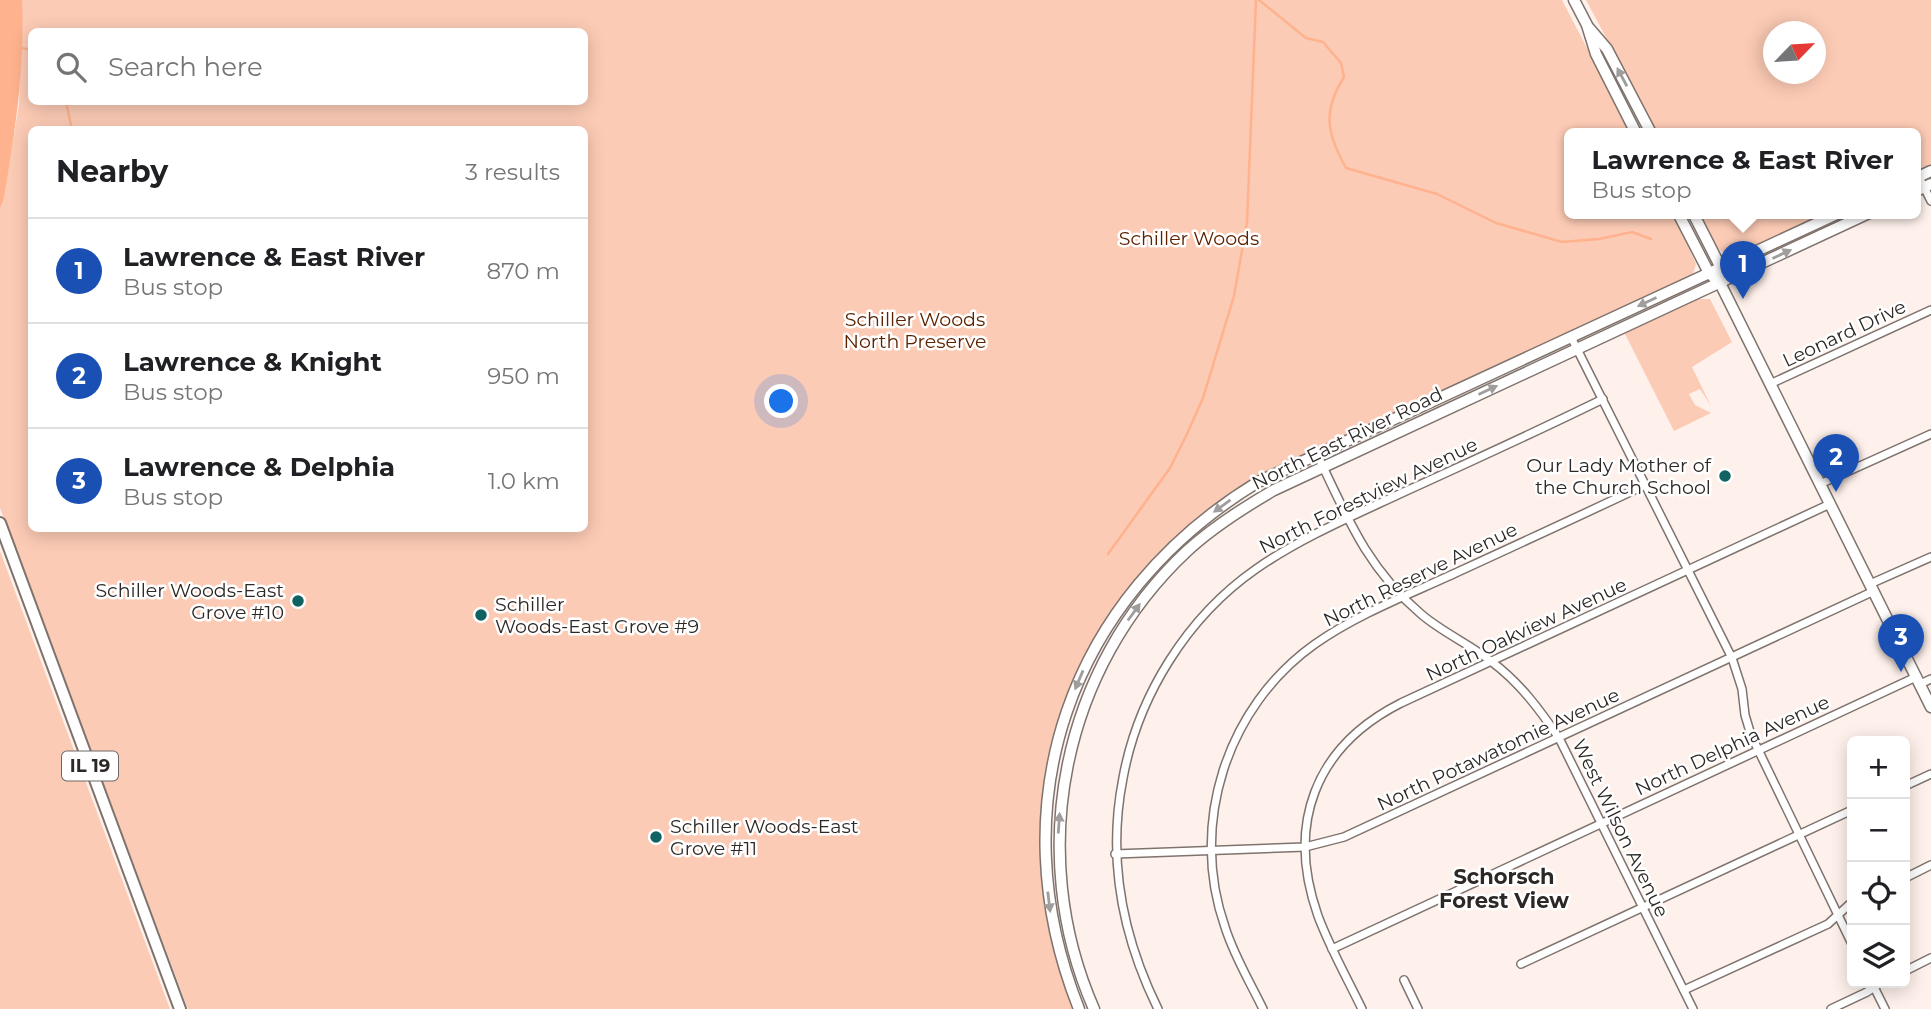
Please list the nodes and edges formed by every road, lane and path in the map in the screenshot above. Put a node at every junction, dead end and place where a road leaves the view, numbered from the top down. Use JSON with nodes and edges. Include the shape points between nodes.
{"nodes":[{"id":1,"x":1574,"y":0,"type":"edge"},
{"id":2,"x":1587,"y":25,"type":"junction"},
{"id":3,"x":1633,"y":128,"type":"edge"},
{"id":4,"x":1648,"y":128,"type":"edge"},
{"id":5,"x":1931,"y":172,"type":"edge"},
{"id":6,"x":1921,"y":183,"type":"edge"},
{"id":7,"x":1931,"y":201,"type":"edge"},
{"id":8,"x":1681,"y":219,"type":"edge"},
{"id":9,"x":1696,"y":219,"type":"edge"},
{"id":10,"x":1826,"y":219,"type":"edge"},
{"id":11,"x":1856,"y":219,"type":"edge"},
{"id":12,"x":1721,"y":268,"type":"junction"},
{"id":13,"x":1709,"y":273,"type":"junction"},
{"id":14,"x":1720,"y":283,"type":"junction"},
{"id":15,"x":1931,"y":310,"type":"edge"},
{"id":16,"x":1571,"y":337,"type":"junction"},
{"id":17,"x":1577,"y":349,"type":"junction"},
{"id":18,"x":1770,"y":384,"type":"junction"},
{"id":19,"x":1603,"y":399,"type":"junction"},
{"id":20,"x":1931,"y":434,"type":"edge"},
{"id":21,"x":1317,"y":454,"type":"junction"},
{"id":22,"x":1323,"y":467,"type":"junction"},
{"id":23,"x":1820,"y":484,"type":"junction"},
{"id":24,"x":1645,"y":485,"type":"junction"},
{"id":25,"x":1830,"y":504,"type":"junction"},
{"id":26,"x":1348,"y":519,"type":"junction"},
{"id":27,"x":0,"y":523,"type":"edge"},
{"id":28,"x":1931,"y":556,"type":"edge"},
{"id":29,"x":1688,"y":571,"type":"junction"},
{"id":30,"x":1872,"y":588,"type":"junction"},
{"id":31,"x":1404,"y":597,"type":"junction"},
{"id":32,"x":1732,"y":658,"type":"junction"},
{"id":33,"x":1493,"y":662,"type":"junction"},
{"id":34,"x":1931,"y":679,"type":"edge"},
{"id":35,"x":1918,"y":681,"type":"junction"},
{"id":36,"x":1931,"y":707,"type":"edge"},
{"id":37,"x":1559,"y":738,"type":"junction"},
{"id":38,"x":1758,"y":750,"type":"junction"},
{"id":39,"x":1931,"y":774,"type":"edge"},
{"id":40,"x":1910,"y":784,"type":"edge"},
{"id":41,"x":1847,"y":812,"type":"edge"},
{"id":42,"x":1600,"y":824,"type":"junction"},
{"id":43,"x":1799,"y":835,"type":"junction"},
{"id":44,"x":1305,"y":847,"type":"junction"},
{"id":45,"x":1211,"y":851,"type":"junction"},
{"id":46,"x":1115,"y":854,"type":"junction"},
{"id":47,"x":1931,"y":865,"type":"edge"},
{"id":48,"x":1910,"y":876,"type":"edge"},
{"id":49,"x":1847,"y":906,"type":"edge"},
{"id":50,"x":1643,"y":909,"type":"junction"},
{"id":51,"x":1838,"y":914,"type":"junction"},
{"id":52,"x":1847,"y":933,"type":"edge"},
{"id":53,"x":1332,"y":949,"type":"junction"},
{"id":54,"x":1931,"y":958,"type":"edge"},
{"id":55,"x":1521,"y":964,"type":"dead end"},
{"id":56,"x":1910,"y":968,"type":"edge"},
{"id":57,"x":1404,"y":980,"type":"dead end"},
{"id":58,"x":1868,"y":988,"type":"edge"},
{"id":59,"x":1877,"y":988,"type":"edge"},
{"id":60,"x":1684,"y":990,"type":"junction"},
{"id":61,"x":180,"y":1009,"type":"edge"},
{"id":62,"x":1079,"y":1009,"type":"edge"},
{"id":63,"x":1094,"y":1009,"type":"edge"},
{"id":64,"x":1158,"y":1009,"type":"edge"},
{"id":65,"x":1263,"y":1009,"type":"edge"},
{"id":66,"x":1362,"y":1009,"type":"edge"},
{"id":67,"x":1418,"y":1009,"type":"edge"},
{"id":68,"x":1693,"y":1009,"type":"edge"},
{"id":69,"x":1831,"y":1009,"type":"edge"},
{"id":70,"x":1885,"y":1009,"type":"edge"}],
"edges":[{"from":1,"to":2,"type":"main road"},
{"from":2,"to":3,"type":"main road","via":[[1596,54]]},
{"from":4,"to":2,"type":"main road","one_way":true,"via":[[1607,49]]},
{"from":5,"to":6,"type":"main road"},
{"from":6,"to":7,"type":"street"},
{"from":8,"to":13,"type":"main road"},
{"from":9,"to":12,"type":"main road"},
{"from":10,"to":12,"type":"main road","name":"North East River Road"},
{"from":14,"to":11,"type":"main road","name":"North East River Road","one_way":true},
{"from":12,"to":13,"type":"main road","name":"North East River Road"},
{"from":12,"to":14,"type":"main road"},
{"from":13,"to":14,"type":"main road"},
{"from":13,"to":16,"type":"main road","name":"North East River Road","one_way":true},
{"from":14,"to":17,"type":"main road","name":"North East River Road"},
{"from":14,"to":18,"type":"main road"},
{"from":15,"to":18,"type":"street","name":"Leonard Drive"},
{"from":16,"to":17,"type":"street"},
{"from":16,"to":21,"type":"main road","name":"North East River Road"},
{"from":17,"to":19,"type":"street"},
{"from":22,"to":17,"type":"main road","name":"North East River Road","one_way":true},
{"from":18,"to":23,"type":"main road"},
{"from":19,"to":24,"type":"street"},
{"from":19,"to":26,"type":"street","name":"North Forestview Avenue"},
{"from":20,"to":23,"type":"street"},
{"from":21,"to":22,"type":"street","name":"West Wilson Avenue"},
{"from":21,"to":62,"type":"main road","name":"North East River Road","one_way":true,"via":[[1248,488],[1188,532],[1138,583],[1087,661],[1060,732],[1045,826],[1052,920]]},
{"from":22,"to":26,"type":"street","name":"West Wilson Avenue"},
{"from":63,"to":22,"type":"main road","name":"North East River Road","one_way":true,"via":[[1072,949],[1062,898],[1058,835],[1063,785],[1087,696],[1134,612],[1182,556],[1252,502]]},
{"from":23,"to":25,"type":"main road"},
{"from":24,"to":29,"type":"street"},
{"from":24,"to":31,"type":"street","name":"North Reserve Avenue"},
{"from":25,"to":29,"type":"street","name":"North Oakview Avenue"},
{"from":25,"to":30,"type":"main road"},
{"from":26,"to":31,"type":"street","name":"West Wilson Avenue","via":[[1369,558]]},
{"from":26,"to":46,"type":"street","name":"North Forestview Avenue","via":[[1289,549],[1238,583],[1205,614],[1173,655],[1145,706],[1126,761]]},
{"from":27,"to":61,"type":"main road","number":"IL 19"},
{"from":28,"to":30,"type":"street","name":"North Potawatomie Avenue"},
{"from":29,"to":32,"type":"street"},
{"from":29,"to":33,"type":"street","name":"North Oakview Avenue"},
{"from":30,"to":32,"type":"street","name":"North Potawatomie Avenue"},
{"from":30,"to":35,"type":"main road"},
{"from":31,"to":33,"type":"street","name":"West Wilson Avenue","via":[[1435,624]]},
{"from":31,"to":45,"type":"street","name":"North Reserve Avenue","via":[[1314,645],[1265,691],[1238,732],[1221,773]]},
{"from":32,"to":37,"type":"street","name":"North Potawatomie Avenue"},
{"from":32,"to":38,"type":"street","via":[[1747,725]]},
{"from":33,"to":37,"type":"street","name":"West Wilson Avenue","via":[[1531,699]]},
{"from":33,"to":44,"type":"street","name":"North Oakview Avenue","via":[[1384,712],[1352,736],[1313,793]]},
{"from":34,"to":35,"type":"street","name":"North Delphia Avenue"},
{"from":35,"to":36,"type":"main road"},
{"from":35,"to":38,"type":"street","name":"North Delphia Avenue"},
{"from":37,"to":42,"type":"street","name":"West Wilson Avenue"},
{"from":37,"to":44,"type":"street","name":"North Potawatomie Avenue","via":[[1360,831]]},
{"from":38,"to":42,"type":"street","name":"North Delphia Avenue"},
{"from":38,"to":43,"type":"street"},
{"from":39,"to":40,"type":"street"},
{"from":41,"to":43,"type":"street"},
{"from":42,"to":50,"type":"street","name":"West Wilson Avenue"},
{"from":42,"to":53,"type":"street","name":"North Delphia Avenue"},
{"from":43,"to":50,"type":"street"},
{"from":43,"to":51,"type":"street"},
{"from":44,"to":45,"type":"street","name":"North Potawatomie Avenue"},
{"from":44,"to":53,"type":"street","name":"North Oakview Avenue","via":[[1314,904]]},
{"from":45,"to":46,"type":"street","name":"North Potawatomie Avenue"},
{"from":45,"to":65,"type":"street","name":"North Reserve Avenue","via":[[1224,926]]},
{"from":46,"to":64,"type":"street","name":"North Forestview Avenue","via":[[1124,922]]},
{"from":47,"to":48,"type":"street"},
{"from":49,"to":51,"type":"street"},
{"from":50,"to":55,"type":"street"},
{"from":50,"to":60,"type":"street","name":"West Wilson Avenue"},
{"from":51,"to":52,"type":"street"},
{"from":51,"to":60,"type":"street","via":[[1828,923]]},
{"from":53,"to":66,"type":"street","name":"North Oakview Avenue"},
{"from":54,"to":56,"type":"street"},
{"from":57,"to":67,"type":"street"},
{"from":58,"to":69,"type":"street"},
{"from":59,"to":70,"type":"street"},
{"from":60,"to":68,"type":"street","name":"West Wilson Avenue"}]}
